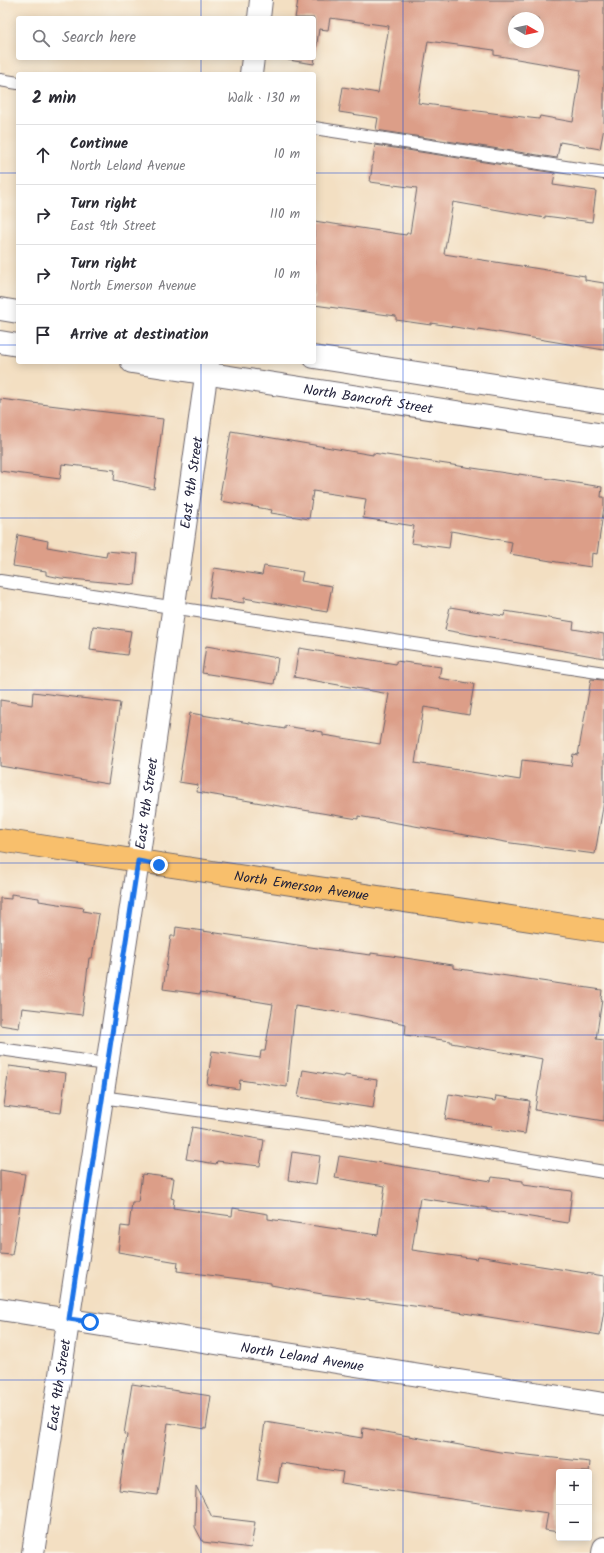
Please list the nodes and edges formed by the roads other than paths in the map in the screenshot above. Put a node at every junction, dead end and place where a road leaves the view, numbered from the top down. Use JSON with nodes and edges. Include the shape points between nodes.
{"nodes":[{"id":1,"x":261,"y":0,"type":"edge"},
{"id":2,"x":259,"y":16,"type":"edge"},
{"id":3,"x":253,"y":60,"type":"edge"},
{"id":4,"x":250,"y":72,"type":"edge"},
{"id":5,"x":0,"y":80,"type":"edge"},
{"id":6,"x":16,"y":83,"type":"edge"},
{"id":7,"x":316,"y":128,"type":"edge"},
{"id":8,"x":604,"y":173,"type":"edge"},
{"id":9,"x":0,"y":309,"type":"edge"},
{"id":10,"x":16,"y":312,"type":"edge"},
{"id":11,"x":0,"y":342,"type":"edge"},
{"id":12,"x":16,"y":345,"type":"edge"},
{"id":13,"x":316,"y":357,"type":"edge"},
{"id":14,"x":157,"y":364,"type":"edge"},
{"id":15,"x":207,"y":368,"type":"edge"},
{"id":16,"x":604,"y":402,"type":"edge"},
{"id":17,"x":604,"y":435,"type":"edge"},
{"id":18,"x":0,"y":581,"type":"edge"},
{"id":19,"x":173,"y":608,"type":"junction"},
{"id":20,"x":604,"y":673,"type":"edge"},
{"id":21,"x":0,"y":840,"type":"edge"},
{"id":22,"x":138,"y":861,"type":"junction"},
{"id":23,"x":604,"y":932,"type":"edge"},
{"id":24,"x":0,"y":1049,"type":"edge"},
{"id":25,"x":106,"y":1064,"type":"junction"},
{"id":26,"x":101,"y":1097,"type":"junction"},
{"id":27,"x":604,"y":1172,"type":"edge"},
{"id":28,"x":0,"y":1309,"type":"edge"},
{"id":29,"x":69,"y":1319,"type":"junction"},
{"id":30,"x":604,"y":1404,"type":"edge"},
{"id":31,"x":604,"y":1548,"type":"edge"},
{"id":32,"x":33,"y":1553,"type":"edge"},
{"id":33,"x":603,"y":1553,"type":"edge"}],
"edges":[{"from":1,"to":2,"type":"street"},
{"from":3,"to":4,"type":"street"},
{"from":5,"to":6,"type":"lane"},
{"from":7,"to":8,"type":"lane"},
{"from":9,"to":10,"type":"street"},
{"from":11,"to":12,"type":"street"},
{"from":13,"to":16,"type":"street"},
{"from":14,"to":15,"type":"street","name":"North Bancroft Street"},
{"from":15,"to":17,"type":"street","name":"North Bancroft Street"},
{"from":15,"to":19,"type":"street","name":"East 9th Street"},
{"from":18,"to":19,"type":"lane"},
{"from":19,"to":20,"type":"lane"},
{"from":19,"to":22,"type":"street","name":"East 9th Street"},
{"from":21,"to":22,"type":"main road","name":"North Emerson Avenue"},
{"from":22,"to":23,"type":"main road","name":"North Emerson Avenue"},
{"from":22,"to":25,"type":"street","name":"East 9th Street"},
{"from":24,"to":25,"type":"lane"},
{"from":25,"to":26,"type":"street","name":"East 9th Street"},
{"from":26,"to":27,"type":"lane","via":[[367,1133]]},
{"from":26,"to":29,"type":"street","name":"East 9th Street"},
{"from":28,"to":29,"type":"street","name":"North Leland Avenue"},
{"from":29,"to":30,"type":"street","name":"North Leland Avenue"},
{"from":29,"to":32,"type":"street","name":"East 9th Street"},
{"from":31,"to":33,"type":"street"}]}
